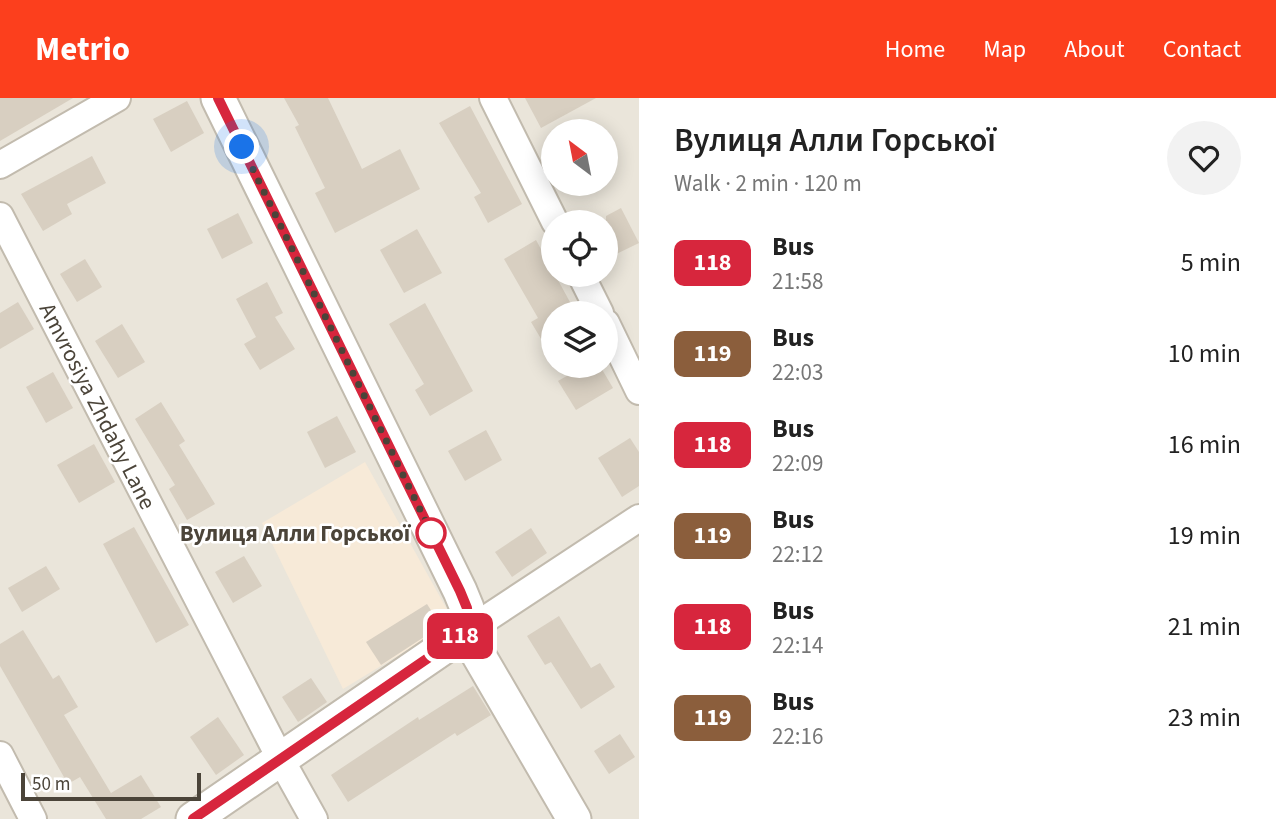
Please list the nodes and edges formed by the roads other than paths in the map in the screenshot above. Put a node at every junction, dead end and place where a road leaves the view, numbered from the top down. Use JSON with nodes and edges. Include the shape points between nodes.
{"nodes":[{"id":1,"x":117,"y":98,"type":"edge"},
{"id":2,"x":218,"y":98,"type":"edge"},
{"id":3,"x":493,"y":98,"type":"edge"},
{"id":4,"x":0,"y":165,"type":"edge"},
{"id":5,"x":549,"y":210,"type":"edge"},
{"id":6,"x":0,"y":216,"type":"edge"},
{"id":7,"x":618,"y":348,"type":"edge"},
{"id":8,"x":639,"y":391,"type":"edge"},
{"id":9,"x":639,"y":517,"type":"edge"},
{"id":10,"x":469,"y":630,"type":"junction"},
{"id":11,"x":0,"y":755,"type":"edge"},
{"id":12,"x":281,"y":760,"type":"junction"},
{"id":13,"x":33,"y":819,"type":"edge"},
{"id":14,"x":193,"y":819,"type":"edge"},
{"id":15,"x":314,"y":819,"type":"edge"},
{"id":16,"x":574,"y":819,"type":"edge"}],
"edges":[{"from":1,"to":4,"type":"street"},
{"from":2,"to":10,"type":"street","via":[[460,591]]},
{"from":3,"to":5,"type":"street"},
{"from":6,"to":12,"type":"street","name":"Amvrosiya Zhdahy Lane"},
{"from":7,"to":8,"type":"street"},
{"from":9,"to":10,"type":"street"},
{"from":10,"to":12,"type":"street"},
{"from":10,"to":16,"type":"street","via":[[471,642]]},
{"from":11,"to":13,"type":"street"},
{"from":12,"to":14,"type":"street"},
{"from":12,"to":15,"type":"street","name":"Amvrosiya Zhdahy Lane"}]}
